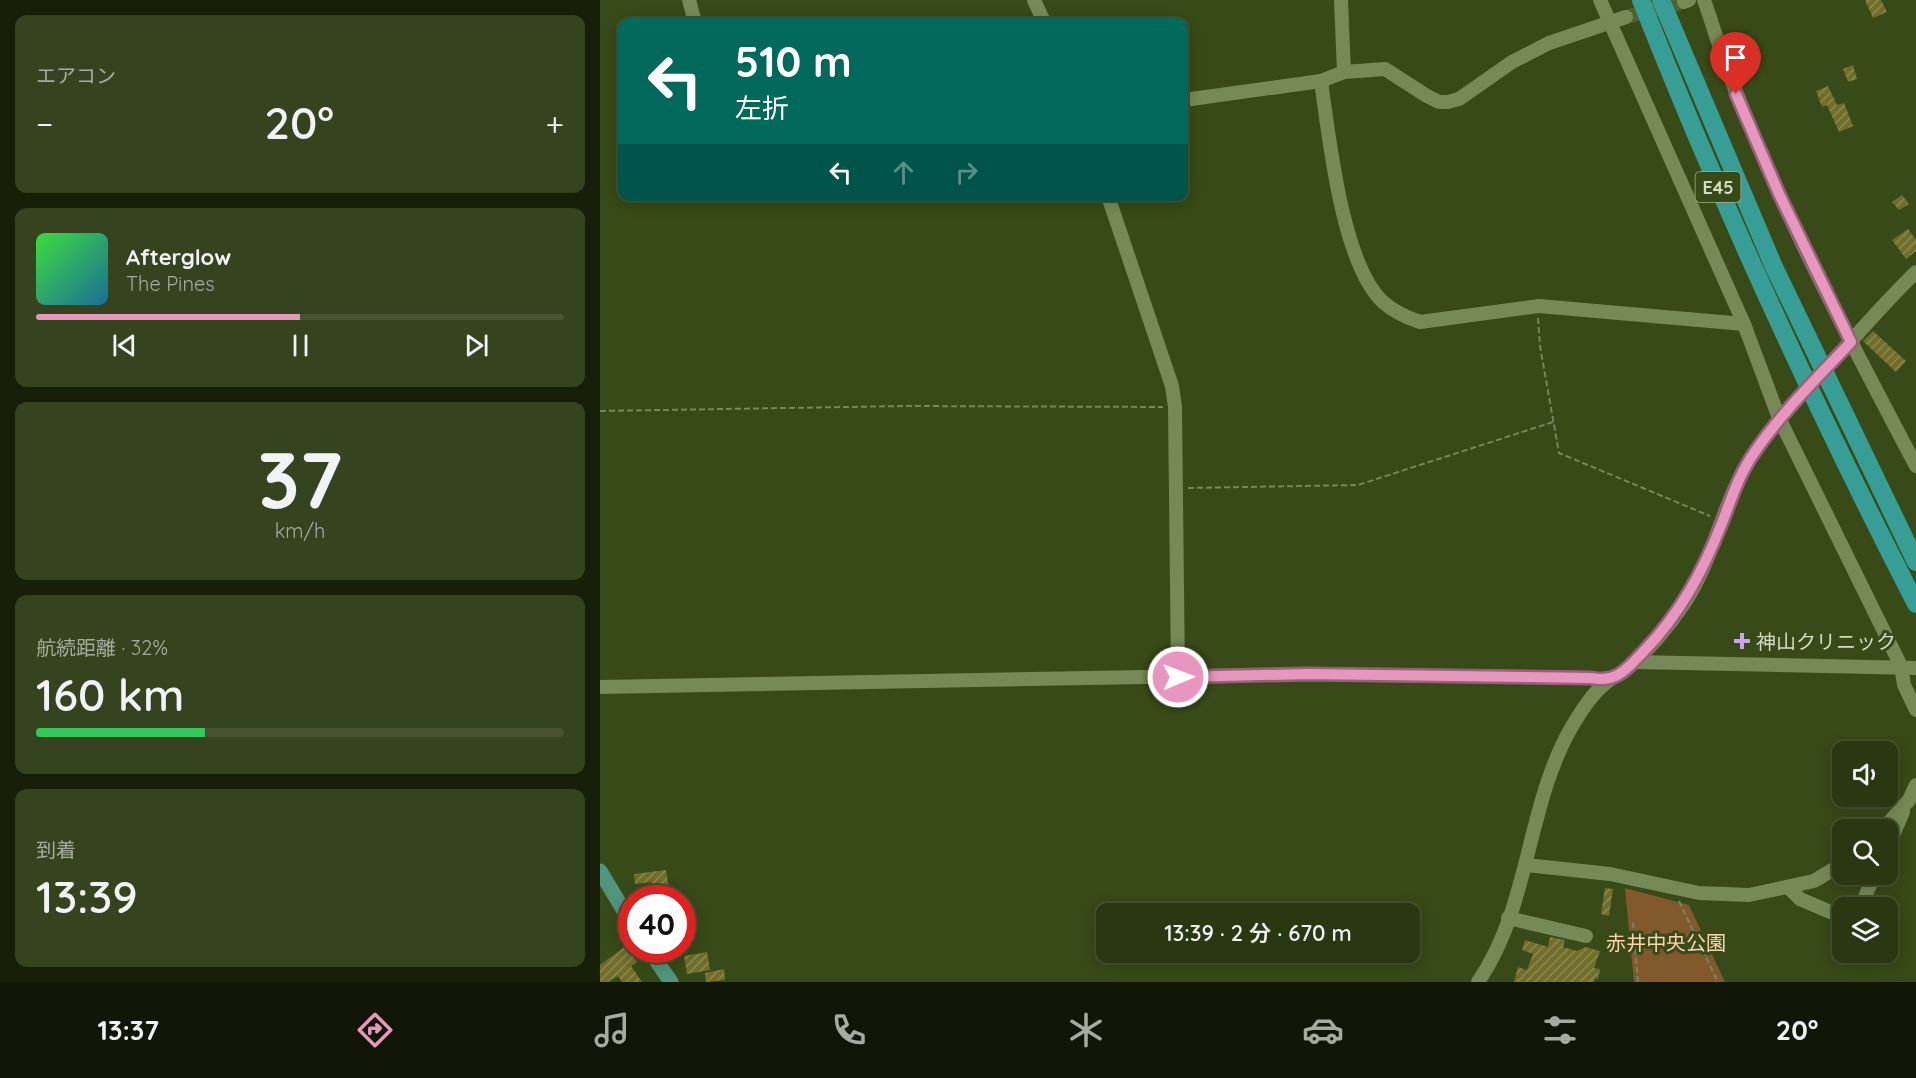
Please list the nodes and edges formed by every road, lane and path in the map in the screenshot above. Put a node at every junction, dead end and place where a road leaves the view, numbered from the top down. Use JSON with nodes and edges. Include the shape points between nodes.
{"nodes":[{"id":1,"x":689,"y":0,"type":"edge"},
{"id":2,"x":1034,"y":0,"type":"edge"},
{"id":3,"x":1341,"y":0,"type":"edge"},
{"id":4,"x":1600,"y":0,"type":"edge"},
{"id":5,"x":1641,"y":0,"type":"edge"},
{"id":6,"x":1661,"y":0,"type":"edge"},
{"id":7,"x":1704,"y":0,"type":"edge"},
{"id":8,"x":1627,"y":8,"type":"edge"},
{"id":9,"x":694,"y":18,"type":"edge"},
{"id":10,"x":1042,"y":18,"type":"edge"},
{"id":11,"x":1609,"y":21,"type":"junction"},
{"id":12,"x":1344,"y":72,"type":"junction"},
{"id":13,"x":1321,"y":81,"type":"junction"},
{"id":14,"x":1188,"y":99,"type":"edge"},
{"id":15,"x":1716,"y":182,"type":"junction"},
{"id":16,"x":1110,"y":201,"type":"edge"},
{"id":17,"x":1916,"y":272,"type":"edge"},
{"id":18,"x":1539,"y":306,"type":"junction"},
{"id":19,"x":1744,"y":324,"type":"junction"},
{"id":20,"x":1851,"y":342,"type":"junction"},
{"id":21,"x":1175,"y":407,"type":"junction"},
{"id":22,"x":600,"y":411,"type":"edge"},
{"id":23,"x":1779,"y":418,"type":"junction"},
{"id":24,"x":1553,"y":422,"type":"junction"},
{"id":25,"x":1916,"y":466,"type":"edge"},
{"id":26,"x":1176,"y":489,"type":"junction"},
{"id":27,"x":1723,"y":521,"type":"junction"},
{"id":28,"x":1916,"y":562,"type":"edge"},
{"id":29,"x":1916,"y":604,"type":"edge"},
{"id":30,"x":1634,"y":662,"type":"junction"},
{"id":31,"x":1901,"y":666,"type":"junction"},
{"id":32,"x":1916,"y":668,"type":"edge"},
{"id":33,"x":1178,"y":677,"type":"junction"},
{"id":34,"x":1607,"y":681,"type":"junction"},
{"id":35,"x":600,"y":687,"type":"edge"},
{"id":36,"x":1916,"y":710,"type":"edge"},
{"id":37,"x":1916,"y":785,"type":"edge"},
{"id":38,"x":1909,"y":800,"type":"junction"},
{"id":39,"x":1892,"y":819,"type":"edge"},
{"id":40,"x":1898,"y":824,"type":"edge"},
{"id":41,"x":1526,"y":865,"type":"junction"},
{"id":42,"x":1832,"y":870,"type":"edge"},
{"id":43,"x":600,"y":871,"type":"edge"},
{"id":44,"x":1673,"y":887,"type":"junction"},
{"id":45,"x":1790,"y":888,"type":"junction"},
{"id":46,"x":618,"y":901,"type":"edge"},
{"id":47,"x":1832,"y":912,"type":"edge"},
{"id":48,"x":1508,"y":918,"type":"junction"},
{"id":49,"x":1633,"y":922,"type":"dead end"},
{"id":50,"x":1586,"y":936,"type":"dead end"},
{"id":51,"x":658,"y":963,"type":"edge"},
{"id":52,"x":671,"y":982,"type":"edge"},
{"id":53,"x":1478,"y":982,"type":"edge"},
{"id":54,"x":1638,"y":982,"type":"edge"},
{"id":55,"x":1718,"y":982,"type":"edge"}],
"edges":[{"from":1,"to":9,"type":"street"},
{"from":2,"to":10,"type":"street"},
{"from":3,"to":12,"type":"street"},
{"from":4,"to":11,"type":"street"},
{"from":5,"to":15,"type":"highway","number":"E45"},
{"from":6,"to":28,"type":"highway","number":"E45","via":[[1732,172],[1815,355]]},
{"from":7,"to":20,"type":"street","via":[[1736,94]]},
{"from":8,"to":11,"type":"street"},
{"from":8,"to":15,"type":"highway"},
{"from":11,"to":12,"type":"street","via":[[1512,62],[1459,99],[1448,102],[1427,96],[1385,69]]},
{"from":11,"to":19,"type":"street"},
{"from":12,"to":13,"type":"street"},
{"from":13,"to":14,"type":"street"},
{"from":13,"to":18,"type":"street","via":[[1348,234],[1369,282],[1383,302],[1420,322]]},
{"from":15,"to":29,"type":"highway","number":"E45","via":[[1817,407]]},
{"from":16,"to":21,"type":"street","via":[[1172,386]]},
{"from":17,"to":20,"type":"street"},
{"from":18,"to":19,"type":"street"},
{"from":18,"to":24,"type":"path","via":[[1537,328]]},
{"from":19,"to":23,"type":"street"},
{"from":20,"to":23,"type":"street"},
{"from":20,"to":25,"type":"street"},
{"from":21,"to":22,"type":"path"},
{"from":21,"to":26,"type":"street"},
{"from":23,"to":27,"type":"street","via":[[1746,466]]},
{"from":23,"to":31,"type":"street"},
{"from":24,"to":26,"type":"path","via":[[1358,485]]},
{"from":24,"to":27,"type":"path","via":[[1559,453]]},
{"from":26,"to":33,"type":"street"},
{"from":27,"to":30,"type":"street","via":[[1685,601]]},
{"from":30,"to":31,"type":"street"},
{"from":30,"to":34,"type":"street"},
{"from":31,"to":32,"type":"street"},
{"from":31,"to":36,"type":"street","via":[[1904,685]]},
{"from":33,"to":34,"type":"street","via":[[1308,674]]},
{"from":33,"to":35,"type":"street"},
{"from":34,"to":41,"type":"street","via":[[1571,729],[1550,775]]},
{"from":37,"to":38,"type":"street"},
{"from":38,"to":39,"type":"street"},
{"from":38,"to":40,"type":"street"},
{"from":41,"to":44,"type":"street","via":[[1610,874]]},
{"from":41,"to":48,"type":"street"},
{"from":42,"to":45,"type":"street"},
{"from":43,"to":46,"type":"main road"},
{"from":44,"to":45,"type":"street","via":[[1699,893],[1749,895]]},
{"from":44,"to":55,"type":"path"},
{"from":45,"to":47,"type":"street","via":[[1800,899]]},
{"from":48,"to":50,"type":"street"},
{"from":48,"to":53,"type":"street"},
{"from":49,"to":54,"type":"path"},
{"from":51,"to":52,"type":"main road"}]}
